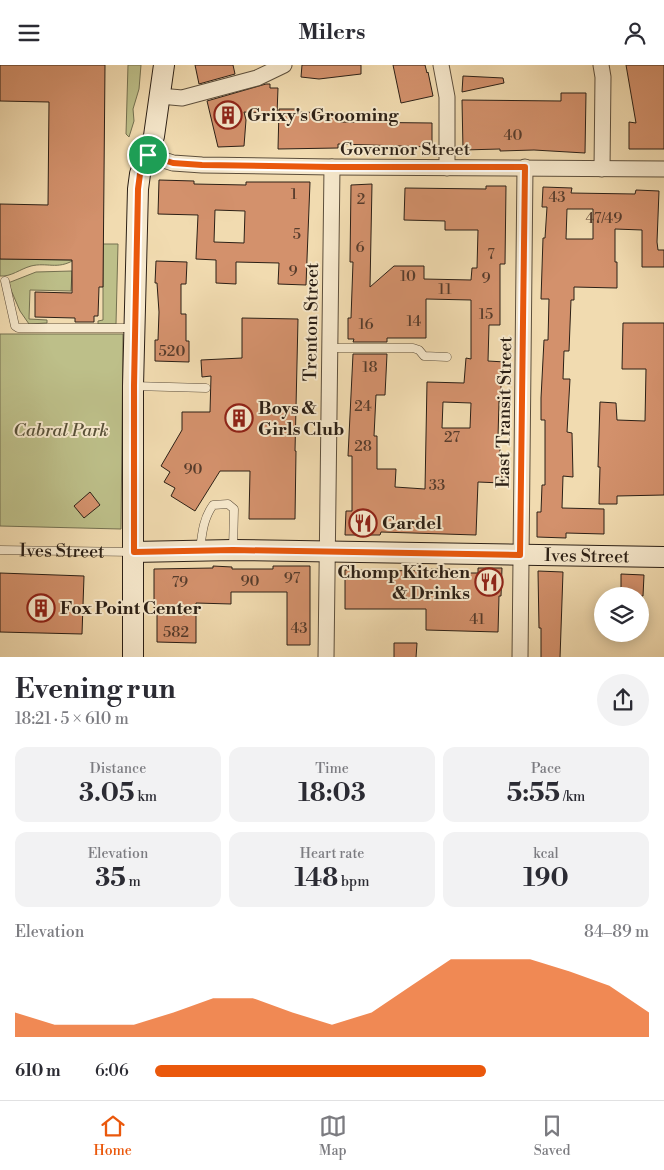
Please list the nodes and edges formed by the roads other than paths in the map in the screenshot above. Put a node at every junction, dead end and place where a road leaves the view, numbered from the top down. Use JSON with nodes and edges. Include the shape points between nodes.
{"nodes":[{"id":1,"x":164,"y":65,"type":"edge"},
{"id":2,"x":284,"y":65,"type":"edge"},
{"id":3,"x":441,"y":65,"type":"edge"},
{"id":4,"x":601,"y":65,"type":"edge"},
{"id":5,"x":160,"y":96,"type":"junction"},
{"id":6,"x":148,"y":155,"type":"junction"},
{"id":7,"x":332,"y":167,"type":"junction"},
{"id":8,"x":525,"y":167,"type":"junction"},
{"id":9,"x":447,"y":168,"type":"junction"},
{"id":10,"x":602,"y":169,"type":"junction"},
{"id":11,"x":664,"y":169,"type":"edge"},
{"id":12,"x":5,"y":281,"type":"dead end"},
{"id":13,"x":135,"y":328,"type":"junction"},
{"id":14,"x":330,"y":348,"type":"junction"},
{"id":15,"x":446,"y":357,"type":"dead end"},
{"id":16,"x":134,"y":386,"type":"junction"},
{"id":17,"x":206,"y":388,"type":"dead end"},
{"id":18,"x":0,"y":550,"type":"edge"},
{"id":19,"x":200,"y":550,"type":"junction"},
{"id":20,"x":233,"y":550,"type":"junction"},
{"id":21,"x":327,"y":551,"type":"junction"},
{"id":22,"x":134,"y":552,"type":"junction"},
{"id":23,"x":520,"y":555,"type":"junction"},
{"id":24,"x":664,"y":557,"type":"edge"},
{"id":25,"x":133,"y":657,"type":"edge"},
{"id":26,"x":326,"y":657,"type":"edge"},
{"id":27,"x":520,"y":657,"type":"edge"}],
"edges":[{"from":1,"to":5,"type":"main road"},
{"from":2,"to":5,"type":"street","via":[[257,78],[190,96]]},
{"from":3,"to":9,"type":"street","via":[[447,97]]},
{"from":4,"to":10,"type":"street"},
{"from":5,"to":6,"type":"main road"},
{"from":6,"to":7,"type":"street","name":"Governor Street","via":[[173,163]]},
{"from":6,"to":13,"type":"main road","via":[[138,189]]},
{"from":7,"to":9,"type":"street","name":"Governor Street"},
{"from":7,"to":14,"type":"street","name":"Trenton Street"},
{"from":8,"to":9,"type":"street","name":"Governor Street"},
{"from":8,"to":10,"type":"street","name":"Governor Street"},
{"from":8,"to":23,"type":"street","name":"East Transit Street"},
{"from":10,"to":11,"type":"street","name":"Governor Street"},
{"from":12,"to":13,"type":"lane","via":[[18,328]]},
{"from":13,"to":16,"type":"main road"},
{"from":14,"to":15,"type":"lane","via":[[413,347],[424,356]]},
{"from":14,"to":21,"type":"street","name":"Trenton Street"},
{"from":16,"to":17,"type":"lane"},
{"from":16,"to":22,"type":"main road"},
{"from":18,"to":22,"type":"lane","name":"Ives Street"},
{"from":19,"to":20,"type":"main road","name":"Ives Street"},
{"from":19,"to":20,"type":"lane","via":[[208,513],[213,505],[220,503],[234,509]]},
{"from":19,"to":22,"type":"main road","name":"Ives Street"},
{"from":20,"to":21,"type":"main road","name":"Ives Street"},
{"from":21,"to":23,"type":"main road","name":"Ives Street"},
{"from":21,"to":26,"type":"street","name":"Trenton Street"},
{"from":22,"to":25,"type":"main road"},
{"from":23,"to":24,"type":"main road","name":"Ives Street"},
{"from":23,"to":27,"type":"street","name":"East Transit Street"}]}
